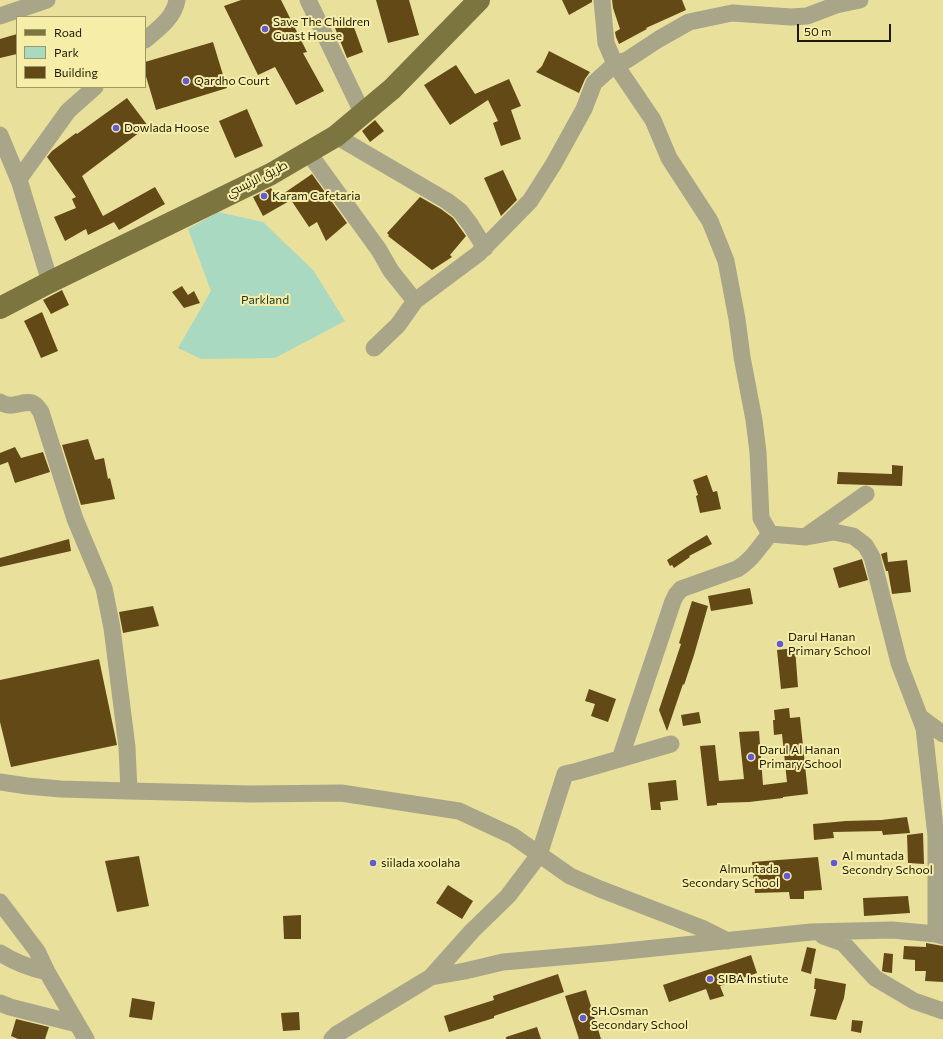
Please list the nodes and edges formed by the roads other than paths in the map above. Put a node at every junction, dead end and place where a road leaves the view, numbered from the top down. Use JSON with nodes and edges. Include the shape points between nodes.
{"nodes":[{"id":1,"x":47,"y":0,"type":"edge"},
{"id":2,"x":177,"y":0,"type":"edge"},
{"id":3,"x":308,"y":0,"type":"edge"},
{"id":4,"x":479,"y":0,"type":"edge"},
{"id":5,"x":602,"y":0,"type":"edge"},
{"id":6,"x":860,"y":0,"type":"edge"},
{"id":7,"x":810,"y":7,"type":"edge"},
{"id":8,"x":0,"y":16,"type":"edge"},
{"id":9,"x":146,"y":39,"type":"edge"},
{"id":10,"x":615,"y":64,"type":"junction"},
{"id":11,"x":94,"y":88,"type":"edge"},
{"id":12,"x":363,"y":114,"type":"junction"},
{"id":13,"x":0,"y":135,"type":"edge"},
{"id":14,"x":336,"y":136,"type":"junction"},
{"id":15,"x":308,"y":152,"type":"junction"},
{"id":16,"x":20,"y":183,"type":"junction"},
{"id":17,"x":484,"y":248,"type":"junction"},
{"id":18,"x":50,"y":282,"type":"junction"},
{"id":19,"x":415,"y":301,"type":"junction"},
{"id":20,"x":0,"y":308,"type":"edge"},
{"id":21,"x":374,"y":348,"type":"dead end"},
{"id":22,"x":0,"y":402,"type":"edge"},
{"id":23,"x":866,"y":494,"type":"dead end"},
{"id":24,"x":770,"y":534,"type":"junction"},
{"id":25,"x":806,"y":537,"type":"junction"},
{"id":26,"x":920,"y":717,"type":"junction"},
{"id":27,"x":943,"y":734,"type":"edge"},
{"id":28,"x":671,"y":744,"type":"dead end"},
{"id":29,"x":620,"y":759,"type":"junction"},
{"id":30,"x":0,"y":782,"type":"edge"},
{"id":31,"x":129,"y":791,"type":"junction"},
{"id":32,"x":539,"y":855,"type":"junction"},
{"id":33,"x":0,"y":902,"type":"edge"},
{"id":34,"x":811,"y":932,"type":"junction"},
{"id":35,"x":939,"y":935,"type":"edge"},
{"id":36,"x":728,"y":941,"type":"junction"},
{"id":37,"x":0,"y":953,"type":"edge"},
{"id":38,"x":47,"y":972,"type":"junction"},
{"id":39,"x":431,"y":977,"type":"junction"},
{"id":40,"x":0,"y":1003,"type":"edge"},
{"id":41,"x":943,"y":1011,"type":"edge"},
{"id":42,"x":78,"y":1024,"type":"junction"},
{"id":43,"x":86,"y":1039,"type":"edge"},
{"id":44,"x":332,"y":1039,"type":"edge"}],
"edges":[{"from":1,"to":8,"type":"street"},
{"from":2,"to":9,"type":"street","via":[[176,8],[169,18]]},
{"from":3,"to":12,"type":"street"},
{"from":4,"to":12,"type":"main road","name":"طريق الرئيسي","via":[[392,90]]},
{"from":5,"to":10,"type":"street","via":[[606,43]]},
{"from":6,"to":7,"type":"street","via":[[836,6]]},
{"from":7,"to":10,"type":"street","via":[[807,16],[732,13],[689,22],[627,60]]},
{"from":10,"to":17,"type":"street","via":[[594,83],[584,109],[530,201]]},
{"from":10,"to":24,"type":"street","via":[[653,120],[669,158],[710,221],[726,261],[754,420],[761,518]]},
{"from":11,"to":16,"type":"street","via":[[68,111],[19,179]]},
{"from":12,"to":14,"type":"main road","name":"طريق الرئيسي"},
{"from":13,"to":16,"type":"street"},
{"from":14,"to":15,"type":"main road","name":"طريق الرئيسي"},
{"from":14,"to":17,"type":"street","via":[[447,201],[460,211]]},
{"from":15,"to":18,"type":"main road","name":"طريق الرئيسي","via":[[271,174]]},
{"from":15,"to":19,"type":"street"},
{"from":16,"to":18,"type":"street"},
{"from":17,"to":19,"type":"street"},
{"from":18,"to":20,"type":"main road","name":"طريق الرئيسي"},
{"from":19,"to":21,"type":"street","via":[[398,325]]},
{"from":22,"to":31,"type":"street","via":[[10,406],[31,403],[41,412],[75,519],[104,588],[128,747]]},
{"from":23,"to":25,"type":"street"},
{"from":24,"to":25,"type":"street"},
{"from":24,"to":29,"type":"street","via":[[743,566],[681,589],[676,595]]},
{"from":25,"to":26,"type":"street","via":[[834,532],[853,536],[864,545],[872,557],[899,663]]},
{"from":26,"to":27,"type":"street"},
{"from":26,"to":35,"type":"street","via":[[924,728],[936,836]]},
{"from":28,"to":29,"type":"street"},
{"from":29,"to":32,"type":"street","via":[[565,774]]},
{"from":30,"to":31,"type":"street","via":[[61,789]]},
{"from":31,"to":32,"type":"street","via":[[341,794],[459,811],[513,836]]},
{"from":32,"to":36,"type":"street","via":[[570,876]]},
{"from":32,"to":39,"type":"street","via":[[508,896]]},
{"from":33,"to":38,"type":"street","via":[[37,951]]},
{"from":34,"to":35,"type":"street","via":[[892,930]]},
{"from":34,"to":36,"type":"street"},
{"from":34,"to":41,"type":"street","via":[[843,943],[875,978],[914,1001]]},
{"from":36,"to":39,"type":"street","via":[[503,962]]},
{"from":37,"to":38,"type":"street","via":[[20,964]]},
{"from":38,"to":42,"type":"street"},
{"from":39,"to":44,"type":"street"},
{"from":40,"to":42,"type":"street"},
{"from":42,"to":43,"type":"street"}]}
